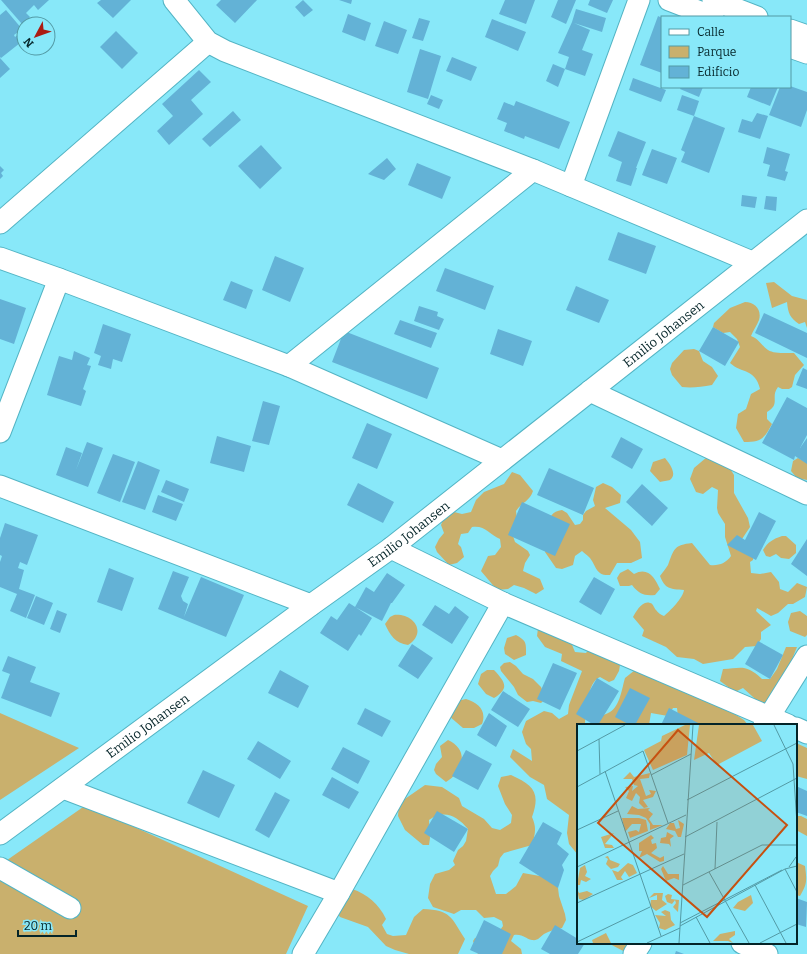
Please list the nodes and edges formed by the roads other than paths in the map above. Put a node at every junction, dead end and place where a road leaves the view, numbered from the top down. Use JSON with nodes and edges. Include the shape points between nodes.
{"nodes":[{"id":1,"x":174,"y":0,"type":"edge"},
{"id":2,"x":639,"y":0,"type":"edge"},
{"id":3,"x":669,"y":0,"type":"edge"},
{"id":4,"x":713,"y":0,"type":"edge"},
{"id":5,"x":710,"y":16,"type":"edge"},
{"id":6,"x":754,"y":16,"type":"edge"},
{"id":7,"x":791,"y":30,"type":"edge"},
{"id":8,"x":807,"y":36,"type":"edge"},
{"id":9,"x":208,"y":42,"type":"junction"},
{"id":10,"x":791,"y":47,"type":"edge"},
{"id":11,"x":807,"y":53,"type":"edge"},
{"id":12,"x":533,"y":170,"type":"junction"},
{"id":13,"x":571,"y":186,"type":"junction"},
{"id":14,"x":807,"y":220,"type":"edge"},
{"id":15,"x":0,"y":223,"type":"edge"},
{"id":16,"x":0,"y":258,"type":"edge"},
{"id":17,"x":752,"y":262,"type":"junction"},
{"id":18,"x":59,"y":279,"type":"junction"},
{"id":19,"x":289,"y":366,"type":"junction"},
{"id":20,"x":590,"y":391,"type":"junction"},
{"id":21,"x":0,"y":432,"type":"edge"},
{"id":22,"x":502,"y":460,"type":"junction"},
{"id":23,"x":0,"y":486,"type":"edge"},
{"id":24,"x":807,"y":494,"type":"edge"},
{"id":25,"x":391,"y":548,"type":"junction"},
{"id":26,"x":503,"y":603,"type":"junction"},
{"id":27,"x":311,"y":605,"type":"junction"},
{"id":28,"x":807,"y":656,"type":"edge"},
{"id":29,"x":767,"y":721,"type":"edge"},
{"id":30,"x":783,"y":724,"type":"edge"},
{"id":31,"x":797,"y":728,"type":"edge"},
{"id":32,"x":807,"y":733,"type":"edge"},
{"id":33,"x":63,"y":788,"type":"junction"},
{"id":34,"x":0,"y":834,"type":"edge"},
{"id":35,"x":0,"y":868,"type":"edge"},
{"id":36,"x":339,"y":893,"type":"junction"},
{"id":37,"x":70,"y":908,"type":"dead end"},
{"id":38,"x":640,"y":944,"type":"edge"},
{"id":39,"x":744,"y":944,"type":"edge"},
{"id":40,"x":303,"y":954,"type":"edge"},
{"id":41,"x":634,"y":954,"type":"edge"},
{"id":42,"x":768,"y":954,"type":"edge"}],
"edges":[{"from":1,"to":9,"type":"street"},
{"from":2,"to":13,"type":"street"},
{"from":3,"to":5,"type":"street"},
{"from":4,"to":6,"type":"street"},
{"from":7,"to":8,"type":"street"},
{"from":9,"to":12,"type":"street","via":[[225,52]]},
{"from":9,"to":15,"type":"street"},
{"from":10,"to":11,"type":"street"},
{"from":12,"to":13,"type":"street"},
{"from":12,"to":19,"type":"street"},
{"from":13,"to":17,"type":"street"},
{"from":14,"to":17,"type":"street","name":"Emilio Johansen"},
{"from":16,"to":18,"type":"street"},
{"from":17,"to":20,"type":"street","name":"Emilio Johansen"},
{"from":18,"to":19,"type":"street"},
{"from":18,"to":21,"type":"street"},
{"from":19,"to":22,"type":"street"},
{"from":20,"to":22,"type":"street","name":"Emilio Johansen"},
{"from":20,"to":24,"type":"street"},
{"from":22,"to":25,"type":"street","name":"Emilio Johansen"},
{"from":23,"to":27,"type":"street"},
{"from":25,"to":26,"type":"street"},
{"from":25,"to":27,"type":"street","name":"Emilio Johansen"},
{"from":26,"to":29,"type":"street"},
{"from":26,"to":36,"type":"street"},
{"from":27,"to":33,"type":"street","name":"Emilio Johansen"},
{"from":28,"to":29,"type":"street"},
{"from":29,"to":30,"type":"street"},
{"from":31,"to":32,"type":"street"},
{"from":33,"to":34,"type":"street","name":"Emilio Johansen"},
{"from":33,"to":36,"type":"street"},
{"from":35,"to":37,"type":"street"},
{"from":36,"to":40,"type":"street"},
{"from":38,"to":41,"type":"street"},
{"from":39,"to":42,"type":"street"}]}
